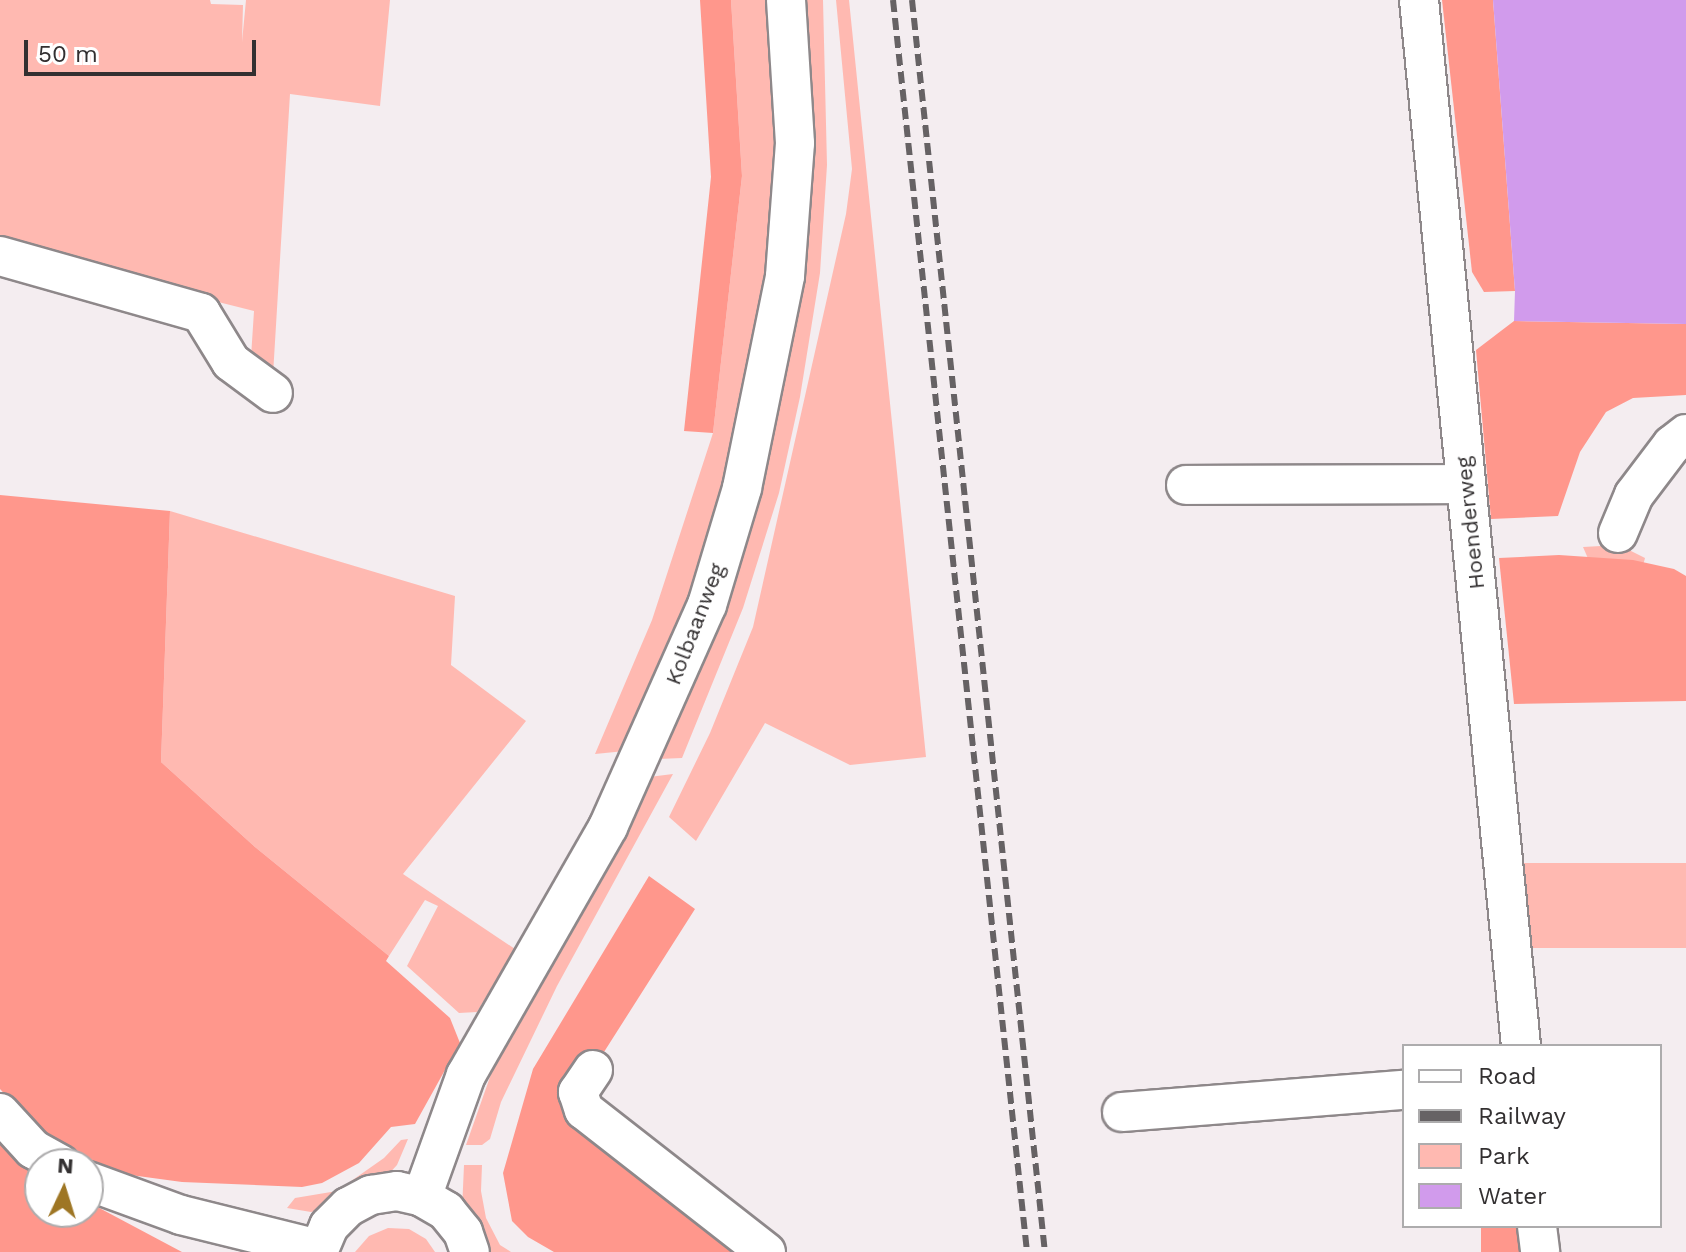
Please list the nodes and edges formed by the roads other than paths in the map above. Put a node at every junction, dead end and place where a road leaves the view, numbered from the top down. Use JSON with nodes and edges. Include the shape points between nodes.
{"nodes":[{"id":1,"x":786,"y":0,"type":"edge"},
{"id":2,"x":1419,"y":0,"type":"edge"},
{"id":3,"x":0,"y":256,"type":"edge"},
{"id":4,"x":273,"y":393,"type":"dead end"},
{"id":5,"x":1686,"y":434,"type":"edge"},
{"id":6,"x":1466,"y":484,"type":"junction"},
{"id":7,"x":1186,"y":485,"type":"dead end"},
{"id":8,"x":1618,"y":533,"type":"dead end"},
{"id":9,"x":1521,"y":1044,"type":"edge"},
{"id":10,"x":593,"y":1070,"type":"dead end"},
{"id":11,"x":1402,"y":1090,"type":"edge"},
{"id":12,"x":1122,"y":1112,"type":"dead end"},
{"id":13,"x":0,"y":1113,"type":"edge"},
{"id":14,"x":32,"y":1148,"type":"edge"},
{"id":15,"x":104,"y":1187,"type":"edge"},
{"id":16,"x":422,"y":1197,"type":"junction"},
{"id":17,"x":1537,"y":1228,"type":"edge"},
{"id":18,"x":318,"y":1251,"type":"edge"},
{"id":19,"x":470,"y":1252,"type":"edge"},
{"id":20,"x":766,"y":1252,"type":"edge"},
{"id":21,"x":1540,"y":1252,"type":"edge"}],
"edges":[{"from":1,"to":16,"type":"street","name":"Kolbaanweg","via":[[795,143],[785,276],[725,547],[707,605],[608,827],[466,1075]]},
{"from":2,"to":6,"type":"street","name":"Hoenderweg"},
{"from":3,"to":4,"type":"street","via":[[201,313],[231,362]]},
{"from":5,"to":8,"type":"street","via":[[1634,495]]},
{"from":6,"to":7,"type":"street"},
{"from":6,"to":9,"type":"street","name":"Hoenderweg"},
{"from":10,"to":20,"type":"street","via":[[578,1092],[584,1110]]},
{"from":11,"to":12,"type":"street"},
{"from":13,"to":14,"type":"street"},
{"from":15,"to":18,"type":"street","via":[[181,1215]]},
{"from":16,"to":18,"type":"street","via":[[397,1191],[371,1195],[348,1207],[329,1226]]},
{"from":16,"to":19,"type":"street","via":[[446,1211],[463,1232]]},
{"from":17,"to":21,"type":"street"}]}
